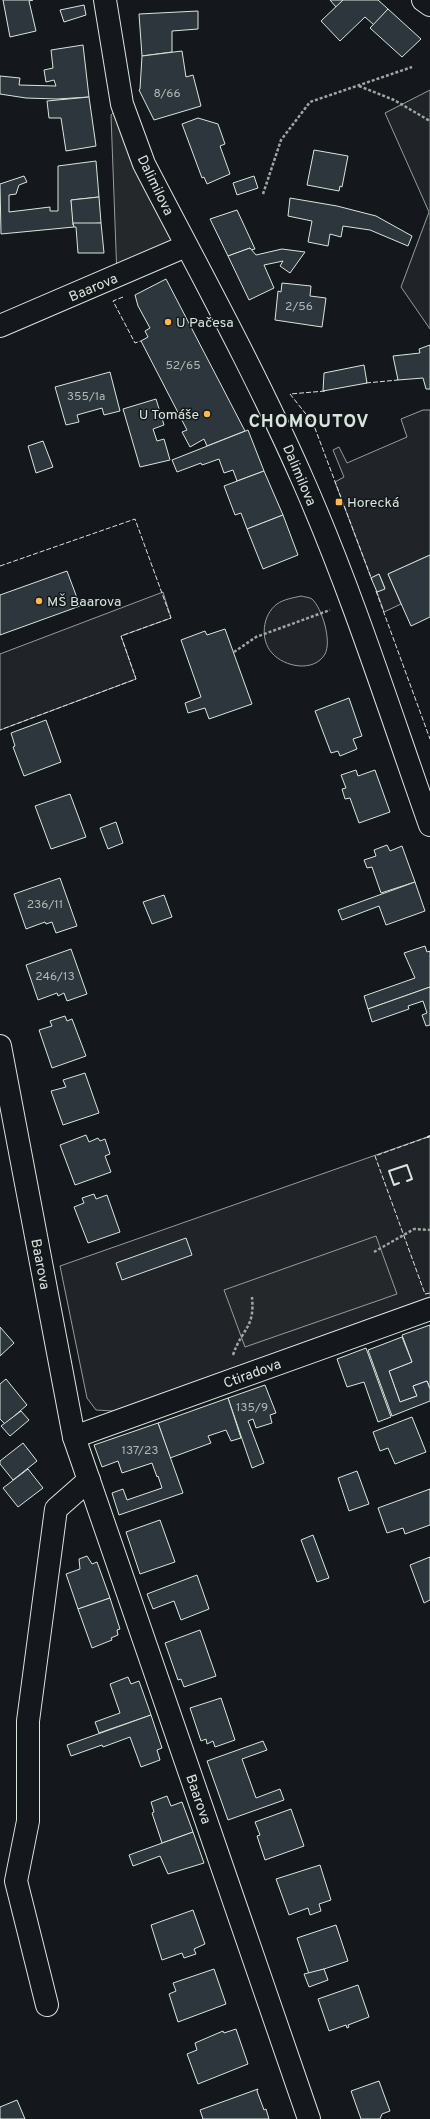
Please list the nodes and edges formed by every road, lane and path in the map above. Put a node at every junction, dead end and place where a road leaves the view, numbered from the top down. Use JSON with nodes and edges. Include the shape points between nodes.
{"nodes":[{"id":1,"x":105,"y":0,"type":"edge"},
{"id":2,"x":423,"y":0,"type":"edge"},
{"id":3,"x":430,"y":5,"type":"edge"},
{"id":4,"x":412,"y":67,"type":"dead end"},
{"id":5,"x":359,"y":86,"type":"junction"},
{"id":6,"x":430,"y":121,"type":"edge"},
{"id":7,"x":263,"y":194,"type":"dead end"},
{"id":8,"x":186,"y":246,"type":"junction"},
{"id":9,"x":0,"y":326,"type":"edge"},
{"id":10,"x":350,"y":602,"type":"junction"},
{"id":11,"x":234,"y":652,"type":"dead end"},
{"id":12,"x":430,"y":825,"type":"edge"},
{"id":13,"x":0,"y":1046,"type":"edge"},
{"id":14,"x":430,"y":1230,"type":"edge"},
{"id":15,"x":374,"y":1252,"type":"dead end"},
{"id":16,"x":252,"y":1297,"type":"dead end"},
{"id":17,"x":430,"y":1309,"type":"edge"},
{"id":18,"x":224,"y":1383,"type":"junction"},
{"id":19,"x":74,"y":1437,"type":"junction"},
{"id":20,"x":89,"y":1480,"type":"junction"},
{"id":21,"x":47,"y":2005,"type":"dead end"},
{"id":22,"x":309,"y":2119,"type":"edge"}],
"edges":[{"from":1,"to":8,"type":"street","name":"Dalimilova","via":[[115,74],[129,127],[144,164]]},
{"from":2,"to":3,"type":"street"},
{"from":4,"to":5,"type":"path"},
{"from":5,"to":6,"type":"path","via":[[394,100]]},
{"from":5,"to":7,"type":"path","via":[[310,102],[281,140]]},
{"from":8,"to":9,"type":"street","name":"Baarova"},
{"from":8,"to":10,"type":"street","name":"Dalimilova","via":[[290,450]]},
{"from":10,"to":11,"type":"path","via":[[256,637]]},
{"from":10,"to":12,"type":"street","name":"Dalimilova"},
{"from":13,"to":19,"type":"street","name":"Baarova"},
{"from":14,"to":15,"type":"path","via":[[414,1229]]},
{"from":16,"to":18,"type":"path","via":[[254,1314],[237,1344]]},
{"from":17,"to":18,"type":"street","name":"Ctiradova"},
{"from":18,"to":19,"type":"street","name":"Ctiradova"},
{"from":19,"to":20,"type":"street","name":"Baarova"},
{"from":20,"to":21,"type":"street","via":[[56,1509],[28,1721],[28,1821],[16,1881]]},
{"from":20,"to":22,"type":"street","name":"Baarova"}]}
